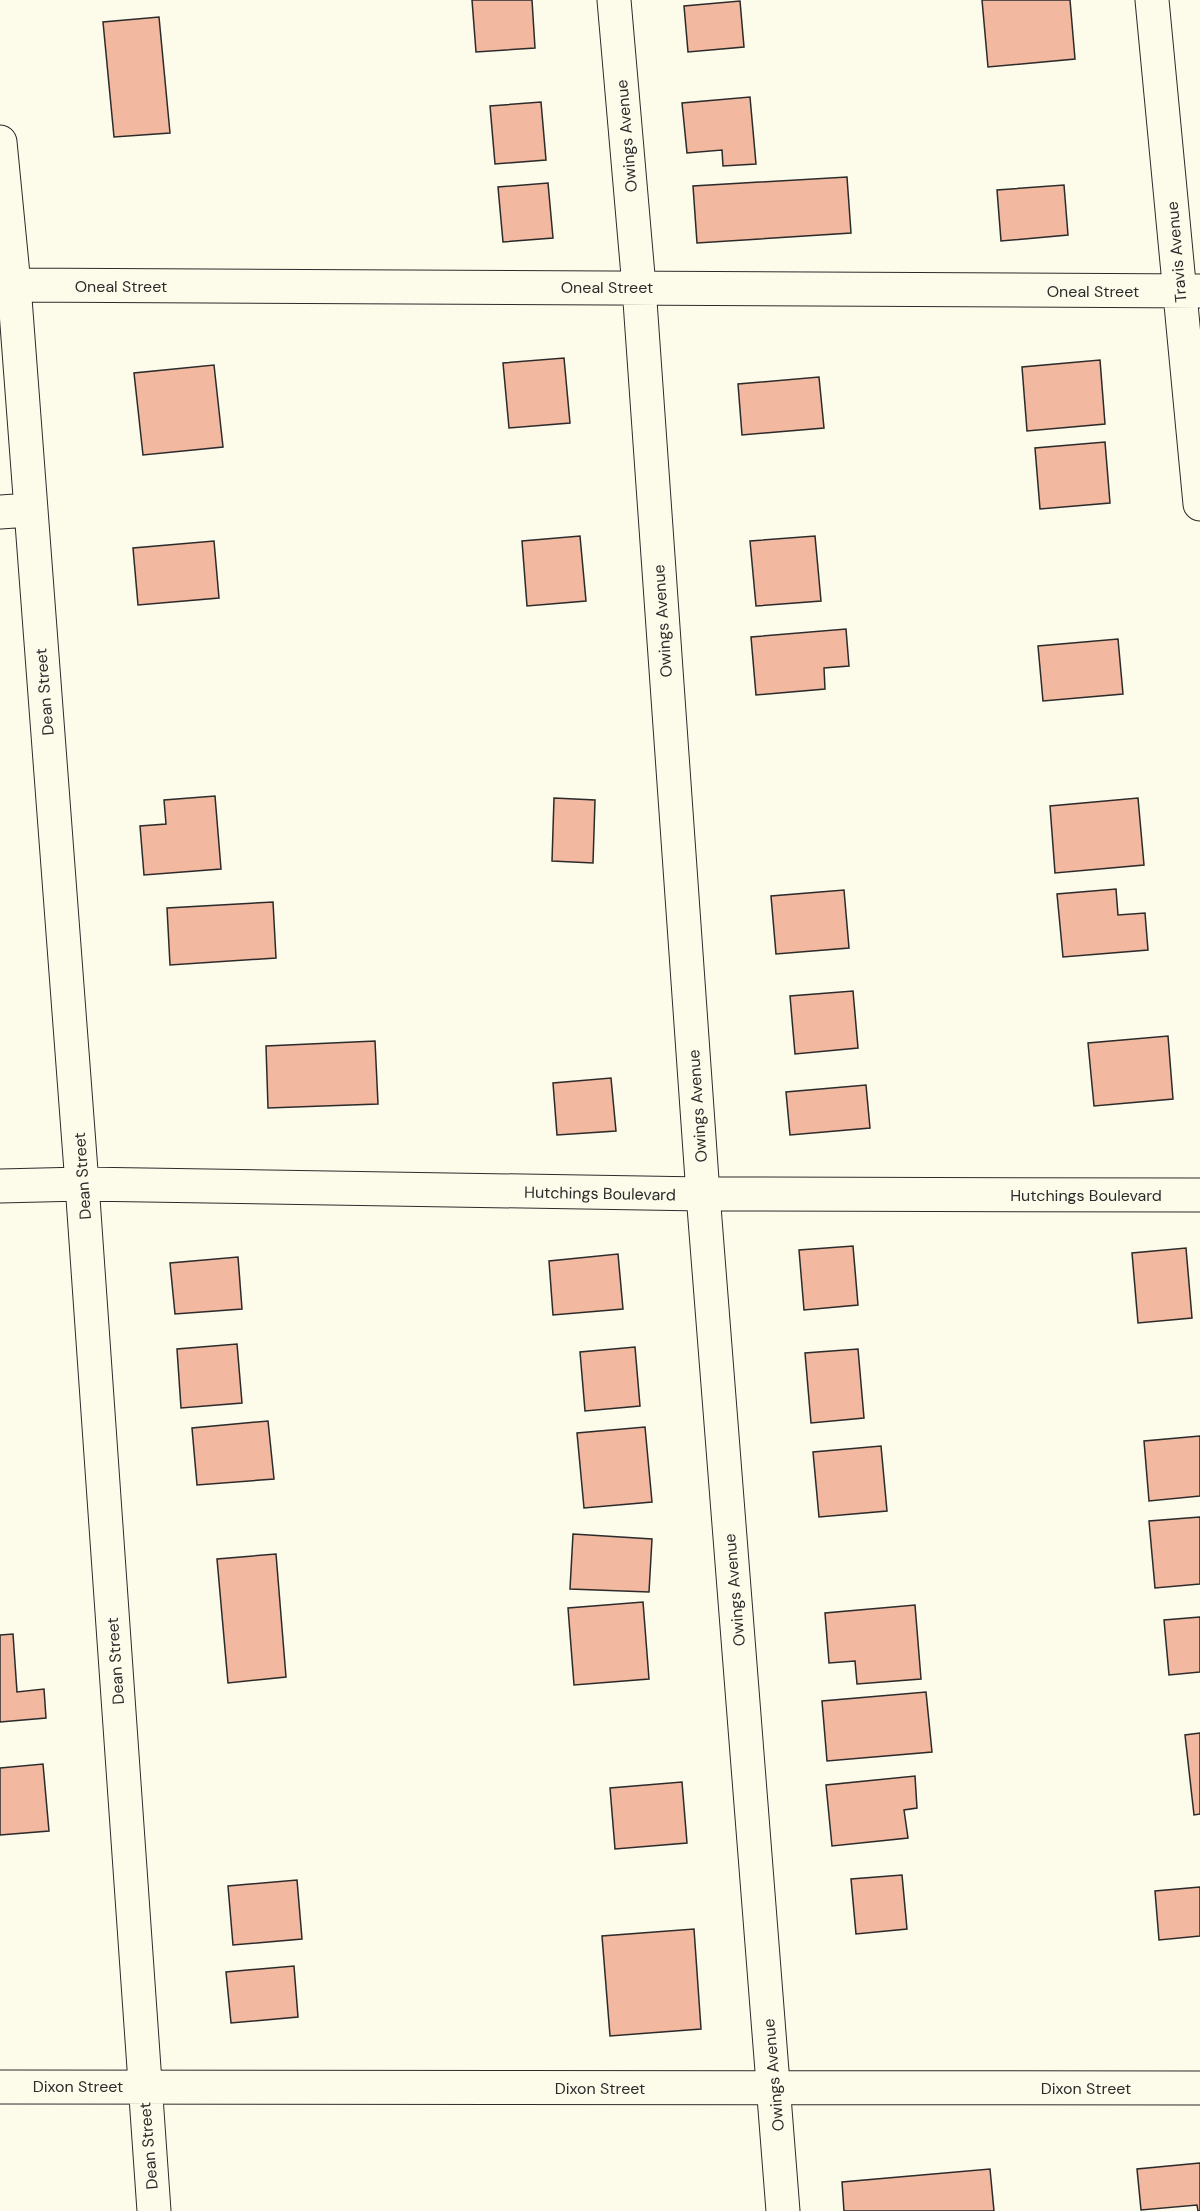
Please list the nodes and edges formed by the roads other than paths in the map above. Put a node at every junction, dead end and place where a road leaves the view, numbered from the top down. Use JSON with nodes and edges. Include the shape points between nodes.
{"nodes":[{"id":1,"x":614,"y":0,"type":"edge"},
{"id":2,"x":1152,"y":0,"type":"edge"},
{"id":3,"x":0,"y":142,"type":"edge"},
{"id":4,"x":14,"y":285,"type":"junction"},
{"id":5,"x":639,"y":287,"type":"junction"},
{"id":6,"x":1190,"y":291,"type":"edge"},
{"id":7,"x":1200,"y":504,"type":"edge"},
{"id":8,"x":15,"y":511,"type":"edge"},
{"id":9,"x":82,"y":1184,"type":"junction"},
{"id":10,"x":0,"y":1186,"type":"edge"},
{"id":11,"x":703,"y":1194,"type":"junction"},
{"id":12,"x":1200,"y":1195,"type":"edge"},
{"id":13,"x":0,"y":2086,"type":"edge"},
{"id":14,"x":144,"y":2086,"type":"junction"},
{"id":15,"x":1200,"y":2088,"type":"edge"},
{"id":16,"x":774,"y":2089,"type":"junction"},
{"id":17,"x":154,"y":2211,"type":"edge"},
{"id":18,"x":783,"y":2211,"type":"edge"}],
"edges":[{"from":1,"to":5,"type":"street","name":"Owings Avenue"},
{"from":2,"to":6,"type":"street","name":"Travis Avenue"},
{"from":3,"to":4,"type":"street","name":"Dean Street"},
{"from":4,"to":5,"type":"street","name":"Oneal Street"},
{"from":4,"to":8,"type":"street","name":"Dean Street"},
{"from":5,"to":6,"type":"street","name":"Oneal Street"},
{"from":5,"to":11,"type":"street","name":"Owings Avenue"},
{"from":6,"to":7,"type":"street","name":"Travis Avenue"},
{"from":8,"to":9,"type":"street","name":"Dean Street"},
{"from":9,"to":10,"type":"street","name":"Hutchings Boulevard"},
{"from":9,"to":11,"type":"street","name":"Hutchings Boulevard"},
{"from":9,"to":14,"type":"street","name":"Dean Street"},
{"from":11,"to":12,"type":"street","name":"Hutchings Boulevard"},
{"from":11,"to":16,"type":"street","name":"Owings Avenue"},
{"from":13,"to":14,"type":"street","name":"Dixon Street"},
{"from":14,"to":16,"type":"street","name":"Dixon Street"},
{"from":14,"to":17,"type":"street","name":"Dean Street"},
{"from":15,"to":16,"type":"street","name":"Dixon Street"},
{"from":16,"to":18,"type":"street","name":"Owings Avenue"}]}
